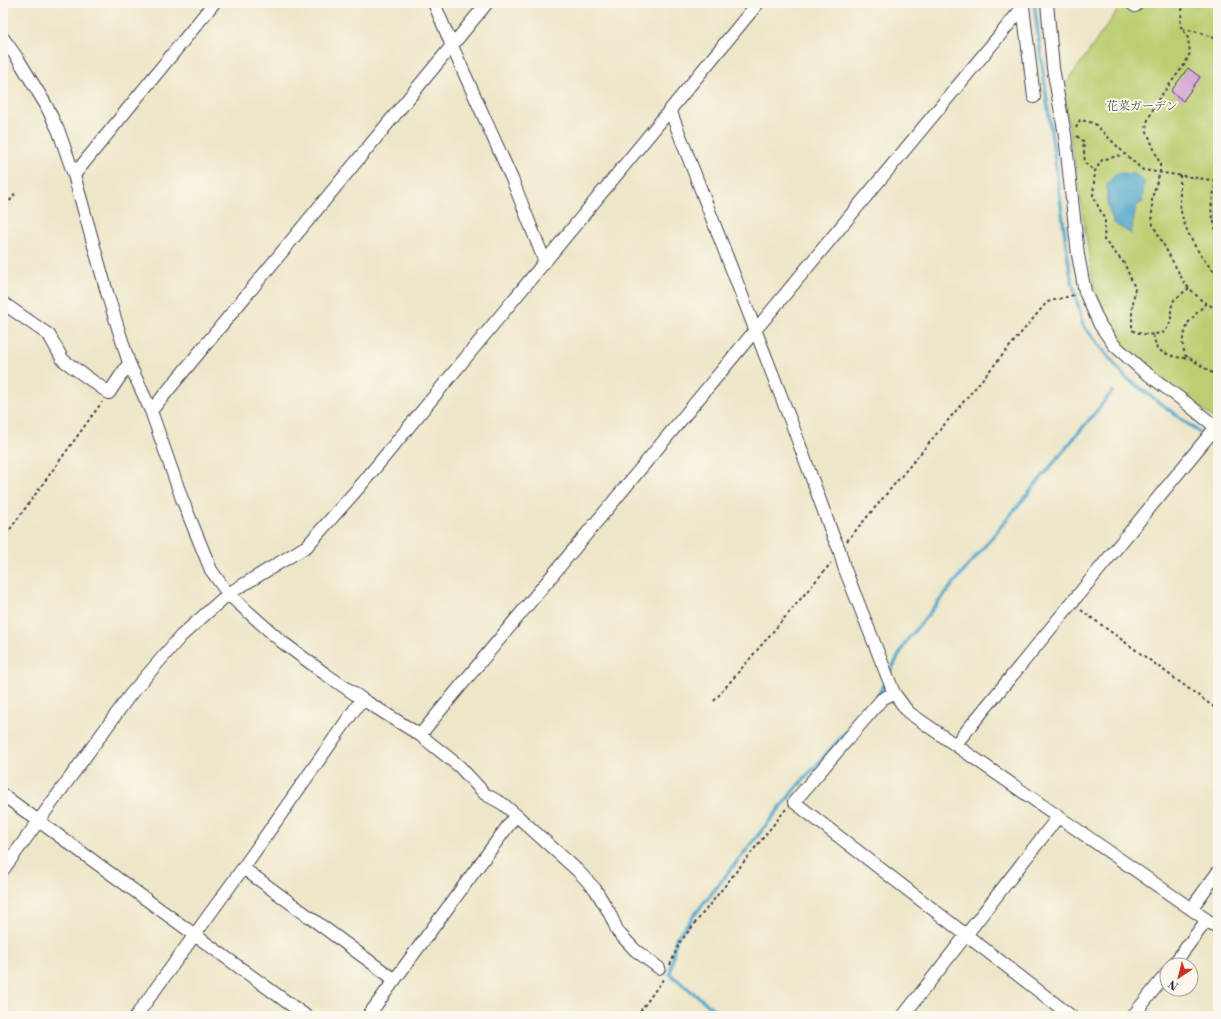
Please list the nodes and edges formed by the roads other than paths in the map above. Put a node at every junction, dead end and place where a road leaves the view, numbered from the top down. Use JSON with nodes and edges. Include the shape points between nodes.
{"nodes":[{"id":1,"x":214,"y":3,"type":"edge"},
{"id":2,"x":434,"y":3,"type":"edge"},
{"id":3,"x":487,"y":3,"type":"edge"},
{"id":4,"x":758,"y":3,"type":"edge"},
{"id":5,"x":1047,"y":3,"type":"edge"},
{"id":6,"x":1132,"y":3,"type":"edge"},
{"id":7,"x":1138,"y":3,"type":"edge"},
{"id":8,"x":1023,"y":5,"type":"edge"},
{"id":9,"x":3,"y":38,"type":"edge"},
{"id":10,"x":452,"y":46,"type":"junction"},
{"id":11,"x":1041,"y":70,"type":"junction"},
{"id":12,"x":1034,"y":97,"type":"dead end"},
{"id":13,"x":670,"y":110,"type":"junction"},
{"id":14,"x":74,"y":175,"type":"junction"},
{"id":15,"x":545,"y":262,"type":"junction"},
{"id":16,"x":3,"y":302,"type":"edge"},
{"id":17,"x":755,"y":330,"type":"junction"},
{"id":18,"x":129,"y":363,"type":"junction"},
{"id":19,"x":151,"y":411,"type":"junction"},
{"id":20,"x":1217,"y":428,"type":"edge"},
{"id":21,"x":228,"y":594,"type":"junction"},
{"id":22,"x":894,"y":693,"type":"junction"},
{"id":23,"x":362,"y":699,"type":"junction"},
{"id":24,"x":420,"y":735,"type":"junction"},
{"id":25,"x":955,"y":745,"type":"junction"},
{"id":26,"x":3,"y":795,"type":"edge"},
{"id":27,"x":516,"y":815,"type":"junction"},
{"id":28,"x":1058,"y":817,"type":"junction"},
{"id":29,"x":38,"y":821,"type":"junction"},
{"id":30,"x":243,"y":868,"type":"junction"},
{"id":31,"x":3,"y":870,"type":"edge"},
{"id":32,"x":1218,"y":872,"type":"edge"},
{"id":33,"x":1191,"y":909,"type":"junction"},
{"id":34,"x":1207,"y":920,"type":"junction"},
{"id":35,"x":1218,"y":928,"type":"edge"},
{"id":36,"x":194,"y":934,"type":"junction"},
{"id":37,"x":965,"y":935,"type":"junction"},
{"id":38,"x":1180,"y":957,"type":"edge"},
{"id":39,"x":665,"y":969,"type":"road end"},
{"id":40,"x":395,"y":980,"type":"junction"},
{"id":41,"x":1159,"y":983,"type":"edge"},
{"id":42,"x":136,"y":1016,"type":"edge"},
{"id":43,"x":306,"y":1016,"type":"edge"},
{"id":44,"x":368,"y":1016,"type":"edge"},
{"id":45,"x":903,"y":1016,"type":"edge"},
{"id":46,"x":1071,"y":1016,"type":"edge"},
{"id":47,"x":1133,"y":1016,"type":"edge"}],
"edges":[{"from":1,"to":14,"type":"street"},
{"from":2,"to":10,"type":"street"},
{"from":3,"to":10,"type":"street"},
{"from":4,"to":13,"type":"street"},
{"from":5,"to":11,"type":"street"},
{"from":6,"to":7,"type":"street","via":[[1136,6]]},
{"from":8,"to":11,"type":"street"},
{"from":8,"to":17,"type":"street"},
{"from":9,"to":14,"type":"street","via":[[46,105],[59,132]]},
{"from":10,"to":15,"type":"street","via":[[512,180]]},
{"from":10,"to":19,"type":"street"},
{"from":11,"to":12,"type":"street"},
{"from":11,"to":20,"type":"street","via":[[1065,135],[1078,255],[1085,292],[1100,324],[1114,345],[1142,370]]},
{"from":13,"to":15,"type":"street"},
{"from":13,"to":17,"type":"street"},
{"from":14,"to":18,"type":"street"},
{"from":15,"to":21,"type":"street","via":[[361,485],[306,546]]},
{"from":16,"to":18,"type":"street","via":[[49,336],[63,360],[109,393]]},
{"from":17,"to":22,"type":"street"},
{"from":17,"to":24,"type":"street"},
{"from":18,"to":19,"type":"street"},
{"from":19,"to":21,"type":"street","via":[[210,570]]},
{"from":20,"to":25,"type":"street"},
{"from":21,"to":23,"type":"street","via":[[282,642]]},
{"from":21,"to":29,"type":"street","via":[[181,636],[130,695]]},
{"from":22,"to":25,"type":"street","via":[[908,712]]},
{"from":22,"to":37,"type":"street","via":[[882,699],[794,802]]},
{"from":23,"to":24,"type":"street"},
{"from":23,"to":30,"type":"street"},
{"from":24,"to":27,"type":"street","via":[[459,766],[485,794]]},
{"from":25,"to":28,"type":"street"},
{"from":26,"to":29,"type":"street"},
{"from":27,"to":39,"type":"street","via":[[595,889],[618,932],[635,950]]},
{"from":27,"to":40,"type":"street"},
{"from":28,"to":33,"type":"street"},
{"from":28,"to":37,"type":"street"},
{"from":29,"to":31,"type":"street"},
{"from":29,"to":36,"type":"street"},
{"from":30,"to":36,"type":"street"},
{"from":30,"to":40,"type":"street"},
{"from":32,"to":33,"type":"street"},
{"from":33,"to":34,"type":"street"},
{"from":34,"to":35,"type":"street"},
{"from":34,"to":38,"type":"street"},
{"from":36,"to":42,"type":"street"},
{"from":36,"to":43,"type":"street"},
{"from":37,"to":45,"type":"street"},
{"from":37,"to":46,"type":"street"},
{"from":40,"to":44,"type":"street"},
{"from":41,"to":47,"type":"street"}]}
